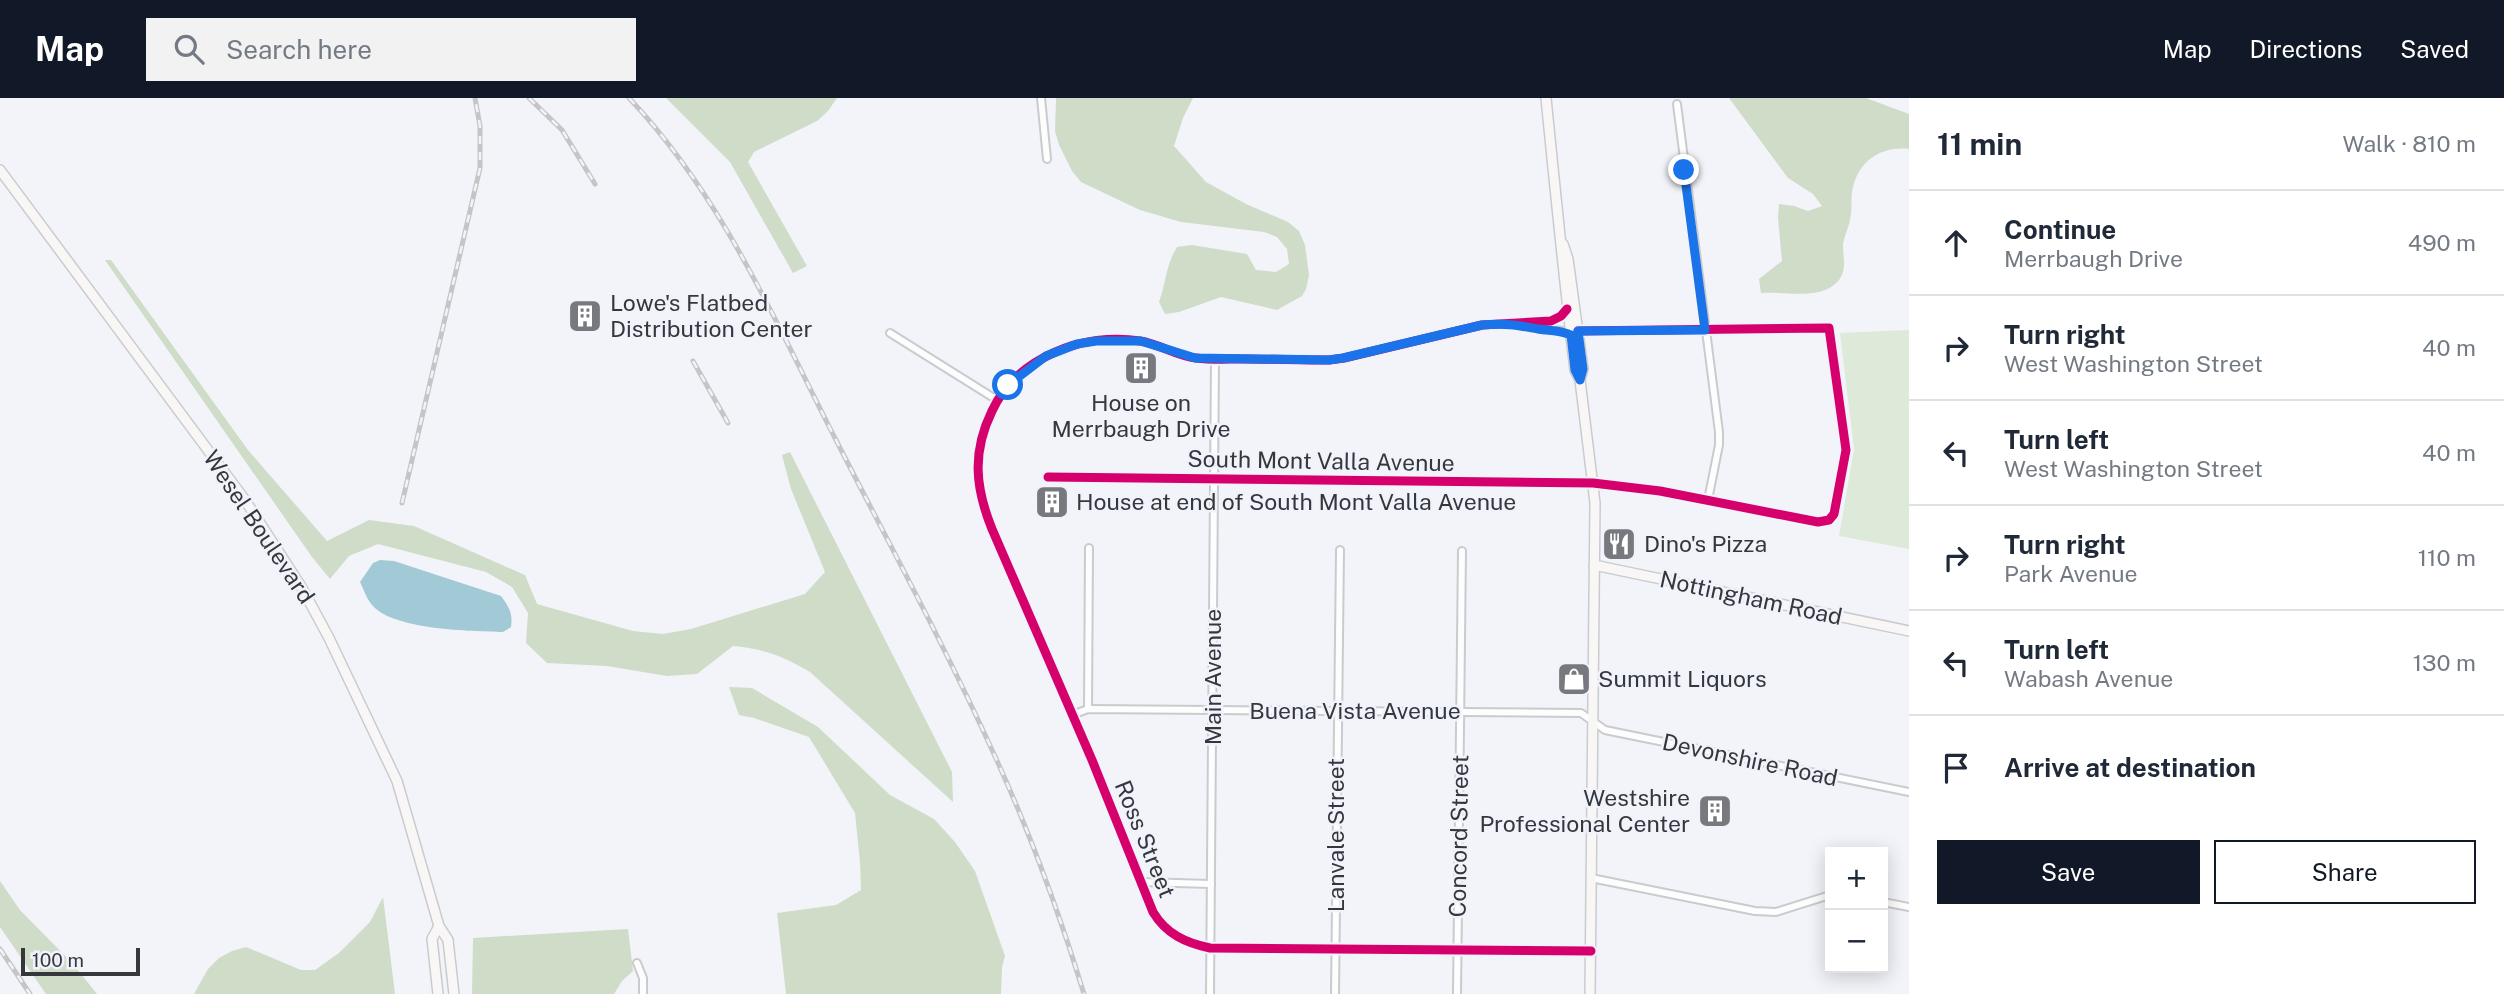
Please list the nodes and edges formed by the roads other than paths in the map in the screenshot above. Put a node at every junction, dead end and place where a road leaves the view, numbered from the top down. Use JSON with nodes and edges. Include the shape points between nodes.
{"nodes":[{"id":1,"x":1041,"y":98,"type":"edge"},
{"id":2,"x":1546,"y":98,"type":"edge"},
{"id":3,"x":1677,"y":104,"type":"dead end"},
{"id":4,"x":1047,"y":159,"type":"dead end"},
{"id":5,"x":0,"y":170,"type":"edge"},
{"id":6,"x":1560,"y":237,"type":"junction"},
{"id":7,"x":1567,"y":309,"type":"junction"},
{"id":8,"x":1517,"y":324,"type":"junction"},
{"id":9,"x":1705,"y":330,"type":"junction"},
{"id":10,"x":890,"y":333,"type":"dead end"},
{"id":11,"x":1574,"y":333,"type":"junction"},
{"id":12,"x":1215,"y":359,"type":"junction"},
{"id":13,"x":997,"y":400,"type":"junction"},
{"id":14,"x":1048,"y":477,"type":"dead end"},
{"id":15,"x":1214,"y":479,"type":"junction"},
{"id":16,"x":1593,"y":483,"type":"junction"},
{"id":17,"x":1708,"y":500,"type":"junction"},
{"id":18,"x":1089,"y":548,"type":"dead end"},
{"id":19,"x":1340,"y":550,"type":"dead end"},
{"id":20,"x":1462,"y":551,"type":"dead end"},
{"id":21,"x":1594,"y":565,"type":"junction"},
{"id":22,"x":1909,"y":631,"type":"edge"},
{"id":23,"x":1087,"y":709,"type":"junction"},
{"id":24,"x":1212,"y":710,"type":"junction"},
{"id":25,"x":1337,"y":711,"type":"junction"},
{"id":26,"x":1460,"y":712,"type":"junction"},
{"id":27,"x":1072,"y":715,"type":"junction"},
{"id":28,"x":1593,"y":722,"type":"junction"},
{"id":29,"x":1909,"y":792,"type":"edge"},
{"id":30,"x":1591,"y":878,"type":"junction"},
{"id":31,"x":1141,"y":882,"type":"junction"},
{"id":32,"x":1211,"y":884,"type":"junction"},
{"id":33,"x":1825,"y":896,"type":"edge"},
{"id":34,"x":1888,"y":903,"type":"edge"},
{"id":35,"x":1909,"y":907,"type":"edge"},
{"id":36,"x":439,"y":926,"type":"junction"},
{"id":37,"x":1210,"y":948,"type":"junction"},
{"id":38,"x":1335,"y":948,"type":"junction"},
{"id":39,"x":1458,"y":950,"type":"junction"},
{"id":40,"x":1591,"y":951,"type":"junction"},
{"id":41,"x":638,"y":963,"type":"dead end"},
{"id":42,"x":438,"y":994,"type":"edge"},
{"id":43,"x":454,"y":994,"type":"edge"},
{"id":44,"x":643,"y":994,"type":"edge"},
{"id":45,"x":1210,"y":994,"type":"edge"},
{"id":46,"x":1335,"y":994,"type":"edge"},
{"id":47,"x":1457,"y":994,"type":"edge"},
{"id":48,"x":1590,"y":994,"type":"edge"}],
"edges":[{"from":1,"to":4,"type":"street"},
{"from":2,"to":6,"type":"street"},
{"from":3,"to":9,"type":"street"},
{"from":5,"to":36,"type":"street","name":"Wesel Boulevard","via":[[245,500],[302,588],[397,781]]},
{"from":6,"to":7,"type":"street"},
{"from":6,"to":11,"type":"street","via":[[1568,259]]},
{"from":7,"to":8,"type":"street","via":[[1551,321]]},
{"from":7,"to":11,"type":"street"},
{"from":8,"to":11,"type":"street"},
{"from":8,"to":12,"type":"street","name":"Ross Street","via":[[1482,325],[1343,358]]},
{"from":9,"to":11,"type":"street"},
{"from":9,"to":17,"type":"street","via":[[1719,432]]},
{"from":9,"to":17,"type":"street","name":"South Mont Valla Avenue","via":[[1829,328],[1846,450],[1837,507],[1829,520],[1818,522]]},
{"from":10,"to":13,"type":"street"},
{"from":11,"to":16,"type":"street","via":[[1575,370]]},
{"from":12,"to":13,"type":"street","name":"Ross Street","via":[[1195,358],[1141,341],[1077,344],[1033,364]]},
{"from":12,"to":15,"type":"street","name":"Main Avenue"},
{"from":13,"to":27,"type":"street","name":"Ross Street","via":[[980,447],[979,491]]},
{"from":14,"to":15,"type":"street","name":"South Mont Valla Avenue"},
{"from":15,"to":16,"type":"street","name":"South Mont Valla Avenue"},
{"from":15,"to":24,"type":"street","name":"Main Avenue"},
{"from":16,"to":17,"type":"street","name":"South Mont Valla Avenue"},
{"from":16,"to":21,"type":"street"},
{"from":18,"to":23,"type":"street"},
{"from":19,"to":25,"type":"street","name":"Lanvale Street"},
{"from":20,"to":26,"type":"street","name":"Concord Street"},
{"from":21,"to":22,"type":"street","name":"Nottingham Road"},
{"from":21,"to":28,"type":"street"},
{"from":23,"to":24,"type":"street","name":"Buena Vista Avenue"},
{"from":23,"to":27,"type":"street","name":"Buena Vista Avenue"},
{"from":24,"to":25,"type":"street","name":"Buena Vista Avenue"},
{"from":24,"to":32,"type":"street","name":"Main Avenue"},
{"from":25,"to":26,"type":"street","name":"Buena Vista Avenue"},
{"from":25,"to":38,"type":"street","name":"Lanvale Street"},
{"from":26,"to":28,"type":"street","name":"Buena Vista Avenue","via":[[1581,713]]},
{"from":26,"to":39,"type":"street","name":"Concord Street"},
{"from":27,"to":31,"type":"street","name":"Ross Street"},
{"from":28,"to":29,"type":"street","name":"Devonshire Road","via":[[1605,730]]},
{"from":28,"to":30,"type":"street"},
{"from":30,"to":33,"type":"street","via":[[1755,911],[1776,912]]},
{"from":30,"to":40,"type":"street"},
{"from":31,"to":32,"type":"street"},
{"from":31,"to":37,"type":"street","name":"Ross Street","via":[[1165,928],[1184,941]]},
{"from":32,"to":37,"type":"street","name":"Main Avenue"},
{"from":34,"to":35,"type":"street"},
{"from":36,"to":42,"type":"street","name":"Wesel Boulevard","via":[[432,939]]},
{"from":36,"to":43,"type":"street","name":"Wesel Boulevard","via":[[448,940]]},
{"from":37,"to":38,"type":"street","name":"Ross Street"},
{"from":37,"to":45,"type":"street","name":"Main Avenue"},
{"from":38,"to":39,"type":"street","name":"Ross Street"},
{"from":38,"to":46,"type":"street","name":"Lanvale Street"},
{"from":39,"to":40,"type":"street","name":"Ross Street"},
{"from":39,"to":47,"type":"street","name":"Concord Street"},
{"from":40,"to":48,"type":"street"},
{"from":41,"to":44,"type":"street"}]}
